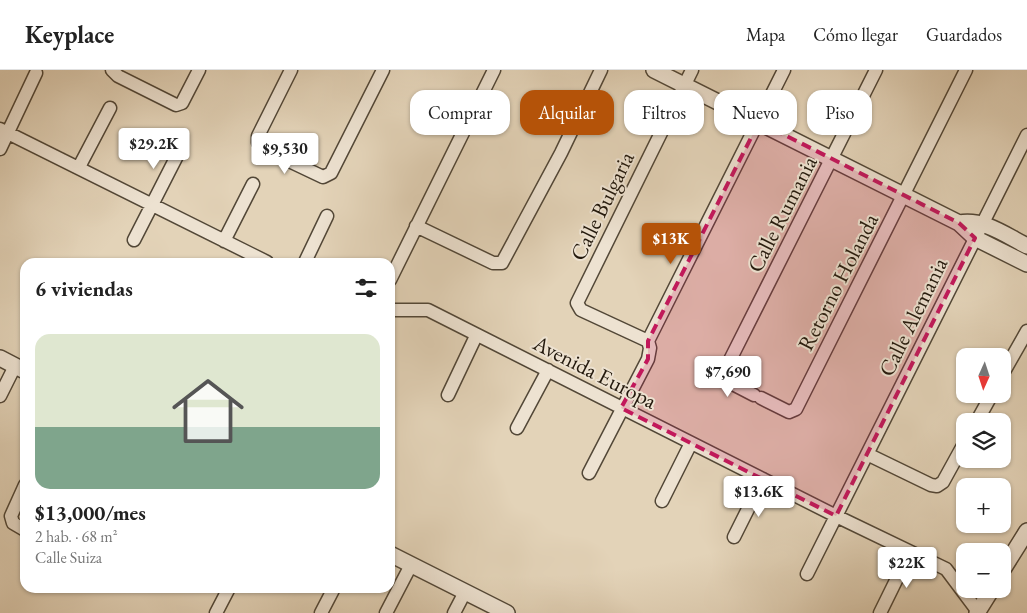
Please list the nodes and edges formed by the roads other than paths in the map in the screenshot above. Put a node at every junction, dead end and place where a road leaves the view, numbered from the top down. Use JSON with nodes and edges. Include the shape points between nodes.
{"nodes":[{"id":1,"x":112,"y":70,"type":"edge"},
{"id":2,"x":199,"y":70,"type":"edge"},
{"id":3,"x":291,"y":70,"type":"edge"},
{"id":4,"x":383,"y":70,"type":"edge"},
{"id":5,"x":494,"y":70,"type":"edge"},
{"id":6,"x":601,"y":70,"type":"edge"},
{"id":7,"x":654,"y":70,"type":"edge"},
{"id":8,"x":692,"y":70,"type":"edge"},
{"id":9,"x":784,"y":70,"type":"edge"},
{"id":10,"x":876,"y":70,"type":"edge"},
{"id":11,"x":966,"y":70,"type":"edge"},
{"id":12,"x":36,"y":73,"type":"dead end"},
{"id":13,"x":684,"y":86,"type":"junction"},
{"id":14,"x":774,"y":90,"type":"edge"},
{"id":15,"x":714,"y":100,"type":"edge"},
{"id":16,"x":110,"y":108,"type":"dead end"},
{"id":17,"x":4,"y":131,"type":"edge"},
{"id":18,"x":752,"y":135,"type":"edge"},
{"id":19,"x":784,"y":135,"type":"edge"},
{"id":20,"x":1027,"y":136,"type":"edge"},
{"id":21,"x":181,"y":148,"type":"dead end"},
{"id":22,"x":0,"y":149,"type":"edge"},
{"id":23,"x":832,"y":160,"type":"junction"},
{"id":24,"x":79,"y":167,"type":"junction"},
{"id":25,"x":253,"y":184,"type":"dead end"},
{"id":26,"x":904,"y":196,"type":"junction"},
{"id":27,"x":151,"y":205,"type":"junction"},
{"id":28,"x":327,"y":216,"type":"dead end"},
{"id":29,"x":959,"y":223,"type":"junction"},
{"id":30,"x":982,"y":224,"type":"junction"},
{"id":31,"x":416,"y":226,"type":"junction"},
{"id":32,"x":975,"y":238,"type":"junction"},
{"id":33,"x":134,"y":240,"type":"dead end"},
{"id":34,"x":224,"y":241,"type":"junction"},
{"id":35,"x":1027,"y":246,"type":"edge"},
{"id":36,"x":259,"y":258,"type":"edge"},
{"id":37,"x":307,"y":258,"type":"edge"},
{"id":38,"x":1027,"y":264,"type":"edge"},
{"id":39,"x":395,"y":270,"type":"edge"},
{"id":40,"x":395,"y":310,"type":"edge"},
{"id":41,"x":1027,"y":331,"type":"edge"},
{"id":42,"x":476,"y":336,"type":"junction"},
{"id":43,"x":648,"y":341,"type":"junction"},
{"id":44,"x":0,"y":358,"type":"edge"},
{"id":45,"x":1011,"y":359,"type":"edge"},
{"id":46,"x":20,"y":368,"type":"edge"},
{"id":47,"x":548,"y":370,"type":"junction"},
{"id":48,"x":448,"y":395,"type":"dead end"},
{"id":49,"x":0,"y":396,"type":"edge"},
{"id":50,"x":757,"y":397,"type":"joint"},
{"id":51,"x":621,"y":408,"type":"junction"},
{"id":52,"x":517,"y":428,"type":"dead end"},
{"id":53,"x":692,"y":443,"type":"junction"},
{"id":54,"x":867,"y":454,"type":"junction"},
{"id":55,"x":956,"y":458,"type":"edge"},
{"id":56,"x":589,"y":473,"type":"dead end"},
{"id":57,"x":764,"y":479,"type":"junction"},
{"id":58,"x":20,"y":496,"type":"edge"},
{"id":59,"x":662,"y":501,"type":"dead end"},
{"id":60,"x":836,"y":516,"type":"junction"},
{"id":61,"x":20,"y":527,"type":"edge"},
{"id":62,"x":1027,"y":532,"type":"edge"},
{"id":63,"x":734,"y":537,"type":"dead end"},
{"id":64,"x":910,"y":552,"type":"junction"},
{"id":65,"x":395,"y":557,"type":"edge"},
{"id":66,"x":1011,"y":557,"type":"edge"},
{"id":67,"x":411,"y":565,"type":"junction"},
{"id":68,"x":807,"y":574,"type":"dead end"},
{"id":69,"x":465,"y":592,"type":"junction"},
{"id":70,"x":226,"y":593,"type":"edge"},
{"id":71,"x":331,"y":593,"type":"edge"},
{"id":72,"x":987,"y":598,"type":"edge"},
{"id":73,"x":216,"y":613,"type":"edge"},
{"id":74,"x":321,"y":613,"type":"edge"},
{"id":75,"x":386,"y":613,"type":"edge"},
{"id":76,"x":454,"y":613,"type":"edge"},
{"id":77,"x":507,"y":613,"type":"edge"},
{"id":78,"x":880,"y":613,"type":"edge"},
{"id":79,"x":978,"y":613,"type":"edge"}],
"edges":[{"from":1,"to":2,"type":"street","via":[[176,105],[182,104]]},
{"from":3,"to":4,"type":"street","via":[[258,136],[258,143],[319,176],[328,176]]},
{"from":5,"to":31,"type":"street"},
{"from":6,"to":31,"type":"street","via":[[502,263],[493,263]]},
{"from":7,"to":13,"type":"street"},
{"from":8,"to":13,"type":"street","name":"Calle Bulgaria"},
{"from":9,"to":14,"type":"street"},
{"from":10,"to":23,"type":"street","name":"Calle Rumania"},
{"from":11,"to":26,"type":"street","name":"Retorno Holanda"},
{"from":12,"to":17,"type":"street"},
{"from":13,"to":15,"type":"street"},
{"from":13,"to":43,"type":"street","name":"Calle Bulgaria","via":[[577,300],[581,310]]},
{"from":16,"to":24,"type":"street"},
{"from":17,"to":22,"type":"street"},
{"from":17,"to":24,"type":"street"},
{"from":18,"to":43,"type":"street"},
{"from":19,"to":23,"type":"street"},
{"from":20,"to":30,"type":"street","name":"Calle Alemania"},
{"from":21,"to":27,"type":"street"},
{"from":23,"to":26,"type":"street"},
{"from":23,"to":50,"type":"street","name":"Calle Rumania","via":[[725,370],[725,377],[732,384]]},
{"from":24,"to":27,"type":"street"},
{"from":25,"to":34,"type":"street"},
{"from":26,"to":29,"type":"street"},
{"from":26,"to":50,"type":"street","name":"Retorno Holanda","via":[[792,412]]},
{"from":27,"to":33,"type":"street"},
{"from":27,"to":34,"type":"street"},
{"from":28,"to":37,"type":"street"},
{"from":29,"to":30,"type":"street"},
{"from":29,"to":32,"type":"street"},
{"from":30,"to":32,"type":"street","name":"Calle Alemania"},
{"from":30,"to":35,"type":"street"},
{"from":31,"to":39,"type":"street"},
{"from":32,"to":38,"type":"street"},
{"from":32,"to":54,"type":"street","name":"Calle Alemania"},
{"from":34,"to":36,"type":"street"},
{"from":40,"to":42,"type":"street","name":"Avenida Europa","via":[[423,309]]},
{"from":41,"to":45,"type":"street"},
{"from":42,"to":47,"type":"street","name":"Avenida Europa"},
{"from":42,"to":48,"type":"street"},
{"from":43,"to":51,"type":"street","via":[[648,360]]},
{"from":44,"to":46,"type":"street"},
{"from":46,"to":49,"type":"street"},
{"from":47,"to":51,"type":"street","name":"Avenida Europa"},
{"from":47,"to":52,"type":"street"},
{"from":51,"to":53,"type":"street","name":"Avenida Europa"},
{"from":51,"to":56,"type":"street"},
{"from":53,"to":57,"type":"street","name":"Avenida Europa"},
{"from":53,"to":59,"type":"street"},
{"from":54,"to":55,"type":"street","via":[[937,486],[943,482]]},
{"from":54,"to":60,"type":"street","name":"Calle Alemania"},
{"from":57,"to":60,"type":"street","name":"Avenida Europa"},
{"from":57,"to":63,"type":"street"},
{"from":58,"to":61,"type":"street","via":[[11,516],[13,523]]},
{"from":60,"to":64,"type":"street","name":"Avenida Europa"},
{"from":60,"to":68,"type":"street","name":"Calle Alemania"},
{"from":62,"to":66,"type":"street"},
{"from":64,"to":78,"type":"street"},
{"from":64,"to":79,"type":"street","name":"Avenida Europa","via":[[949,571]]},
{"from":65,"to":67,"type":"street"},
{"from":67,"to":69,"type":"street"},
{"from":67,"to":75,"type":"street"},
{"from":69,"to":76,"type":"street"},
{"from":69,"to":77,"type":"street"},
{"from":70,"to":73,"type":"street"},
{"from":71,"to":74,"type":"street"},
{"from":72,"to":79,"type":"street"}]}
